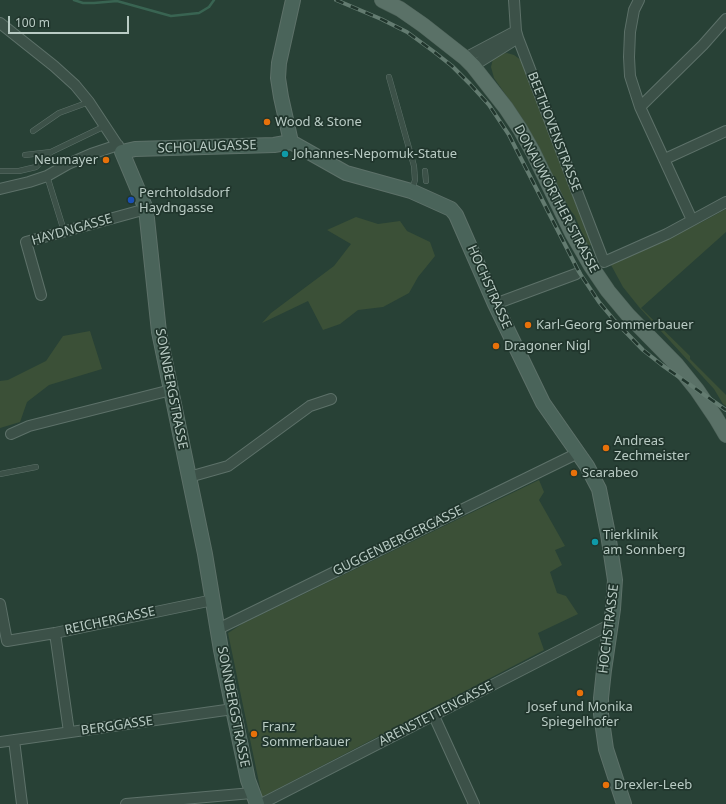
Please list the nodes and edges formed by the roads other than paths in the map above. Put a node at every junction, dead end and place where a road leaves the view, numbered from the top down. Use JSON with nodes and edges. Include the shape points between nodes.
{"nodes":[{"id":1,"x":293,"y":0,"type":"edge"},
{"id":2,"x":383,"y":0,"type":"edge"},
{"id":3,"x":514,"y":0,"type":"edge"},
{"id":4,"x":639,"y":0,"type":"edge"},
{"id":5,"x":726,"y":19,"type":"edge"},
{"id":6,"x":0,"y":23,"type":"edge"},
{"id":7,"x":517,"y":34,"type":"junction"},
{"id":8,"x":469,"y":62,"type":"junction"},
{"id":9,"x":389,"y":77,"type":"dead end"},
{"id":10,"x":89,"y":102,"type":"junction"},
{"id":11,"x":640,"y":107,"type":"junction"},
{"id":12,"x":106,"y":125,"type":"junction"},
{"id":13,"x":34,"y":131,"type":"dead end"},
{"id":14,"x":726,"y":131,"type":"edge"},
{"id":15,"x":291,"y":142,"type":"junction"},
{"id":16,"x":120,"y":148,"type":"junction"},
{"id":17,"x":52,"y":152,"type":"junction"},
{"id":18,"x":25,"y":154,"type":"dead end"},
{"id":19,"x":664,"y":159,"type":"junction"},
{"id":20,"x":0,"y":171,"type":"edge"},
{"id":21,"x":425,"y":171,"type":"dead end"},
{"id":22,"x":46,"y":176,"type":"junction"},
{"id":23,"x":426,"y":181,"type":"dead end"},
{"id":24,"x":0,"y":189,"type":"edge"},
{"id":25,"x":420,"y":192,"type":"junction"},
{"id":26,"x":726,"y":202,"type":"edge"},
{"id":27,"x":146,"y":209,"type":"junction"},
{"id":28,"x":692,"y":220,"type":"junction"},
{"id":29,"x":64,"y":231,"type":"junction"},
{"id":30,"x":576,"y":274,"type":"dead end"},
{"id":31,"x":41,"y":294,"type":"dead end"},
{"id":32,"x":495,"y":304,"type":"junction"},
{"id":33,"x":171,"y":390,"type":"junction"},
{"id":34,"x":331,"y":399,"type":"dead end"},
{"id":35,"x":11,"y":434,"type":"dead end"},
{"id":36,"x":726,"y":436,"type":"edge"},
{"id":37,"x":578,"y":452,"type":"junction"},
{"id":38,"x":36,"y":467,"type":"dead end"},
{"id":39,"x":0,"y":474,"type":"edge"},
{"id":40,"x":188,"y":477,"type":"junction"},
{"id":41,"x":213,"y":600,"type":"junction"},
{"id":42,"x":0,"y":604,"type":"edge"},
{"id":43,"x":611,"y":624,"type":"junction"},
{"id":44,"x":218,"y":629,"type":"junction"},
{"id":45,"x":55,"y":633,"type":"junction"},
{"id":46,"x":233,"y":709,"type":"junction"},
{"id":47,"x":434,"y":716,"type":"junction"},
{"id":48,"x":69,"y":732,"type":"junction"},
{"id":49,"x":14,"y":740,"type":"junction"},
{"id":50,"x":0,"y":742,"type":"edge"},
{"id":51,"x":257,"y":800,"type":"edge"},
{"id":52,"x":22,"y":804,"type":"edge"},
{"id":53,"x":126,"y":804,"type":"edge"},
{"id":54,"x":474,"y":804,"type":"edge"},
{"id":55,"x":624,"y":804,"type":"edge"}],
"edges":[{"from":1,"to":15,"type":"main road","via":[[278,78]]},
{"from":2,"to":8,"type":"main road","name":"DONAUWÖRTHER STRASSE","via":[[423,25]]},
{"from":3,"to":7,"type":"street","name":"BEETHOVENSTRASSE"},
{"from":4,"to":11,"type":"street","via":[[634,10],[630,32],[629,57],[630,76]]},
{"from":5,"to":11,"type":"street"},
{"from":6,"to":10,"type":"street","name":"SONNBERGSTRASSE","via":[[54,66]]},
{"from":7,"to":8,"type":"street"},
{"from":7,"to":28,"type":"street","name":"BEETHOVENSTRASSE","via":[[604,262]]},
{"from":8,"to":36,"type":"main road","name":"DONAUWÖRTHER STRASSE","via":[[520,129],[572,233],[608,291],[676,364],[697,390]]},
{"from":9,"to":25,"type":"lane"},
{"from":10,"to":12,"type":"street","name":"SONNBERGSTRASSE"},
{"from":10,"to":13,"type":"lane","via":[[60,113]]},
{"from":11,"to":19,"type":"street"},
{"from":12,"to":16,"type":"street","name":"SONNBERGSTRASSE"},
{"from":12,"to":17,"type":"lane"},
{"from":14,"to":19,"type":"street"},
{"from":15,"to":16,"type":"main road","name":"SCHOLAUGASSE","via":[[274,145]]},
{"from":15,"to":25,"type":"main road","name":"HOCHSTRASSE","via":[[346,173]]},
{"from":16,"to":22,"type":"street","via":[[86,156]]},
{"from":16,"to":27,"type":"main road","name":"SONNBERGSTRASSE"},
{"from":17,"to":18,"type":"lane"},
{"from":17,"to":20,"type":"lane","via":[[36,167],[19,171]]},
{"from":19,"to":28,"type":"street"},
{"from":21,"to":23,"type":"lane"},
{"from":22,"to":24,"type":"street"},
{"from":22,"to":29,"type":"lane"},
{"from":25,"to":32,"type":"main road","name":"HOCHSTRASSE","via":[[451,209],[456,215]]},
{"from":26,"to":28,"type":"street"},
{"from":27,"to":29,"type":"street","name":"HAYDNGASSE"},
{"from":27,"to":33,"type":"main road","name":"SONNBERGSTRASSE","via":[[159,332]]},
{"from":29,"to":31,"type":"street","name":"HAYDNGASSE","via":[[26,242]]},
{"from":30,"to":32,"type":"street"},
{"from":32,"to":37,"type":"main road","name":"HOCHSTRASSE","via":[[542,403]]},
{"from":33,"to":35,"type":"street","via":[[29,426]]},
{"from":33,"to":40,"type":"main road","name":"SONNBERGSTRASSE"},
{"from":34,"to":40,"type":"street","via":[[310,406],[228,466]]},
{"from":37,"to":43,"type":"main road","name":"HOCHSTRASSE","via":[[599,490],[608,534],[616,580]]},
{"from":37,"to":44,"type":"street","name":"GUGGENBERGERGASSE"},
{"from":38,"to":39,"type":"lane"},
{"from":40,"to":41,"type":"main road","name":"SONNBERGSTRASSE"},
{"from":41,"to":44,"type":"main road","name":"SONNBERGSTRASSE"},
{"from":41,"to":45,"type":"street","name":"REICHERGASSE"},
{"from":42,"to":45,"type":"street","name":"REICHERGASSE","via":[[7,640]]},
{"from":43,"to":47,"type":"street","name":"ARENSTETTENGASSE"},
{"from":43,"to":55,"type":"main road","name":"HOCHSTRASSE","via":[[601,714],[606,749]]},
{"from":44,"to":46,"type":"main road","name":"SONNBERGSTRASSE"},
{"from":45,"to":48,"type":"street"},
{"from":46,"to":48,"type":"street","name":"BERGGASSE"},
{"from":46,"to":51,"type":"main road","name":"SONNBERGSTRASSE","via":[[248,780]]},
{"from":47,"to":51,"type":"street","name":"ARENSTETTENGASSE"},
{"from":47,"to":54,"type":"street"},
{"from":48,"to":49,"type":"street","name":"BERGGASSE"},
{"from":49,"to":50,"type":"street","name":"BERGGASSE"},
{"from":49,"to":52,"type":"street"},
{"from":51,"to":53,"type":"street"}]}
